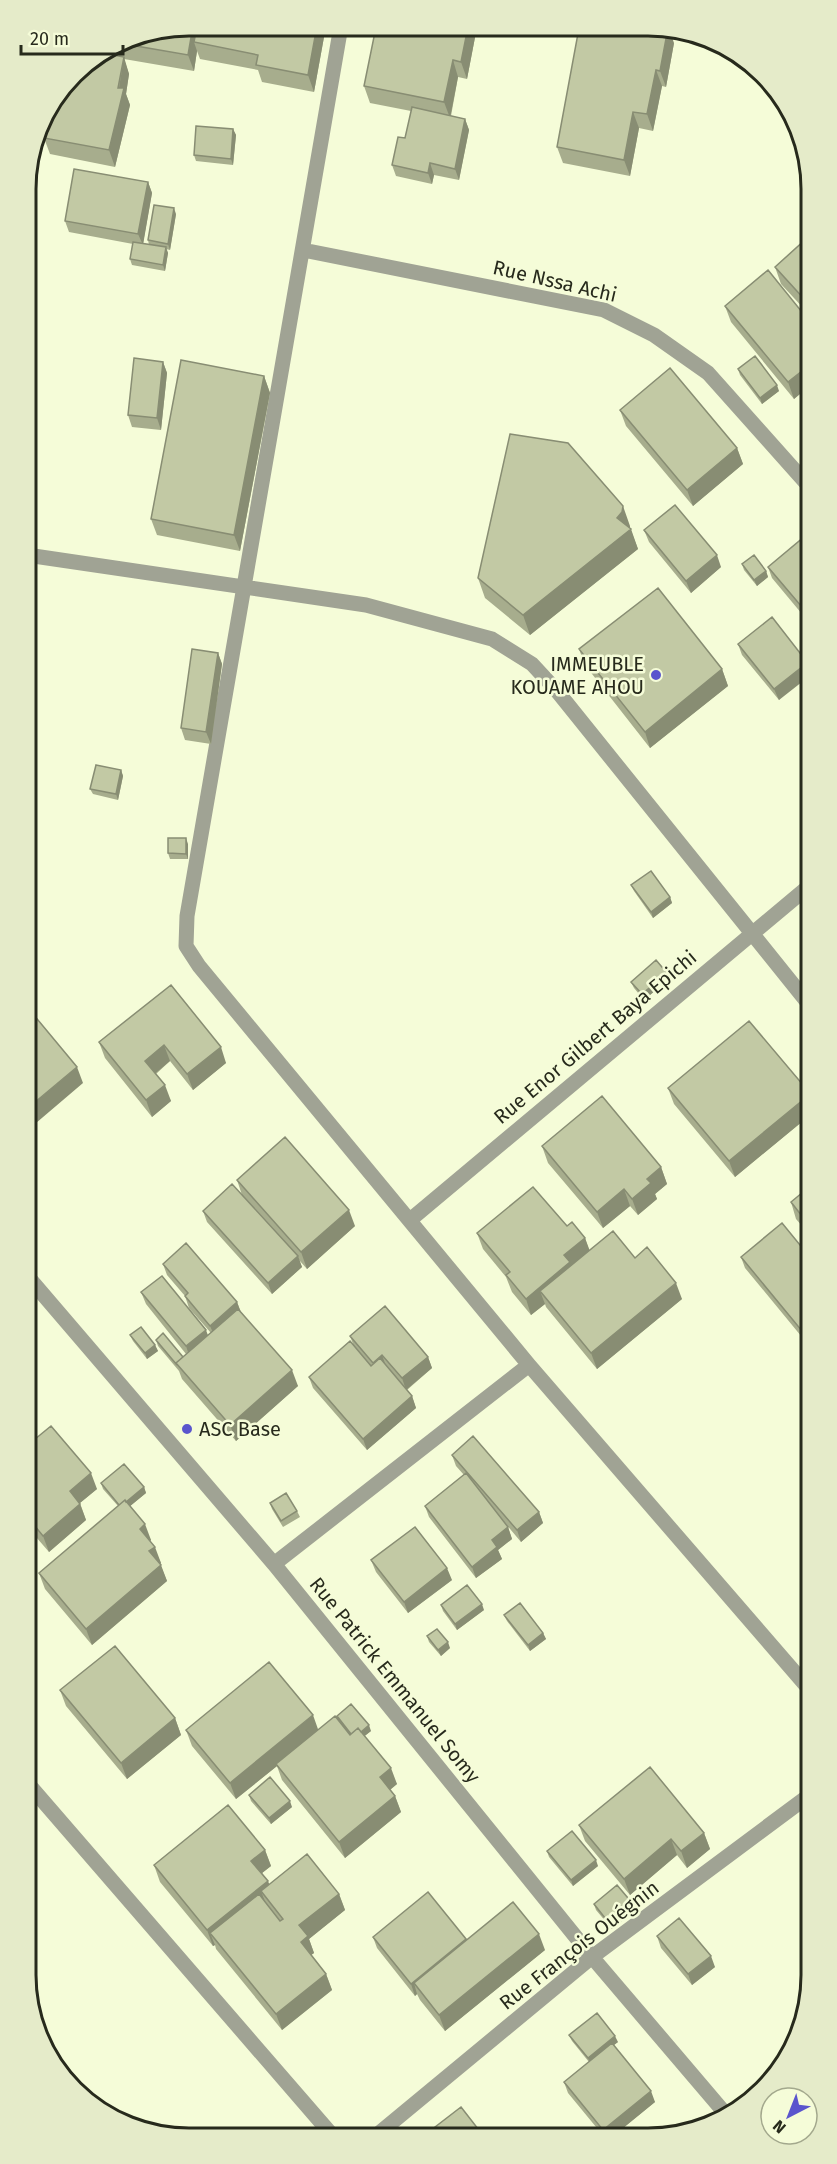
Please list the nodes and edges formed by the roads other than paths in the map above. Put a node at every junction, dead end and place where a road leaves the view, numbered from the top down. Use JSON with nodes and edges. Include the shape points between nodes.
{"nodes":[{"id":1,"x":339,"y":36,"type":"edge"},
{"id":2,"x":303,"y":249,"type":"junction"},
{"id":3,"x":801,"y":477,"type":"edge"},
{"id":4,"x":36,"y":556,"type":"edge"},
{"id":5,"x":244,"y":588,"type":"junction"},
{"id":6,"x":801,"y":892,"type":"edge"},
{"id":7,"x":751,"y":933,"type":"junction"},
{"id":8,"x":801,"y":995,"type":"edge"},
{"id":9,"x":410,"y":1220,"type":"junction"},
{"id":10,"x":36,"y":1286,"type":"edge"},
{"id":11,"x":529,"y":1365,"type":"junction"},
{"id":12,"x":274,"y":1564,"type":"junction"},
{"id":13,"x":801,"y":1680,"type":"edge"},
{"id":14,"x":36,"y":1793,"type":"edge"},
{"id":15,"x":801,"y":1801,"type":"edge"},
{"id":16,"x":592,"y":1957,"type":"junction"},
{"id":17,"x":721,"y":2109,"type":"edge"},
{"id":18,"x":326,"y":2128,"type":"edge"},
{"id":19,"x":385,"y":2128,"type":"edge"}],
"edges":[{"from":1,"to":2,"type":"street"},
{"from":2,"to":3,"type":"street","name":"Rue Nssa Achi","via":[[604,310],[654,335],[708,373]]},
{"from":2,"to":5,"type":"street"},
{"from":4,"to":5,"type":"street"},
{"from":5,"to":7,"type":"street","via":[[366,605],[458,629],[492,639],[532,664]]},
{"from":5,"to":9,"type":"street","via":[[187,916],[186,946]]},
{"from":6,"to":7,"type":"street","name":"Rue Enor Gilbert Baya Epichi"},
{"from":7,"to":8,"type":"street"},
{"from":7,"to":9,"type":"street","name":"Rue Enor Gilbert Baya Epichi"},
{"from":9,"to":11,"type":"street"},
{"from":10,"to":12,"type":"street","name":"Rue Patrick Emmanuel Somy"},
{"from":11,"to":12,"type":"street"},
{"from":11,"to":13,"type":"street"},
{"from":12,"to":16,"type":"street","name":"Rue Patrick Emmanuel Somy"},
{"from":14,"to":18,"type":"street"},
{"from":15,"to":16,"type":"street","name":"Rue François Ouégnin"},
{"from":16,"to":17,"type":"street","name":"Rue Patrick Emmanuel Somy"},
{"from":16,"to":19,"type":"street","name":"Rue François Ouégnin"}]}
